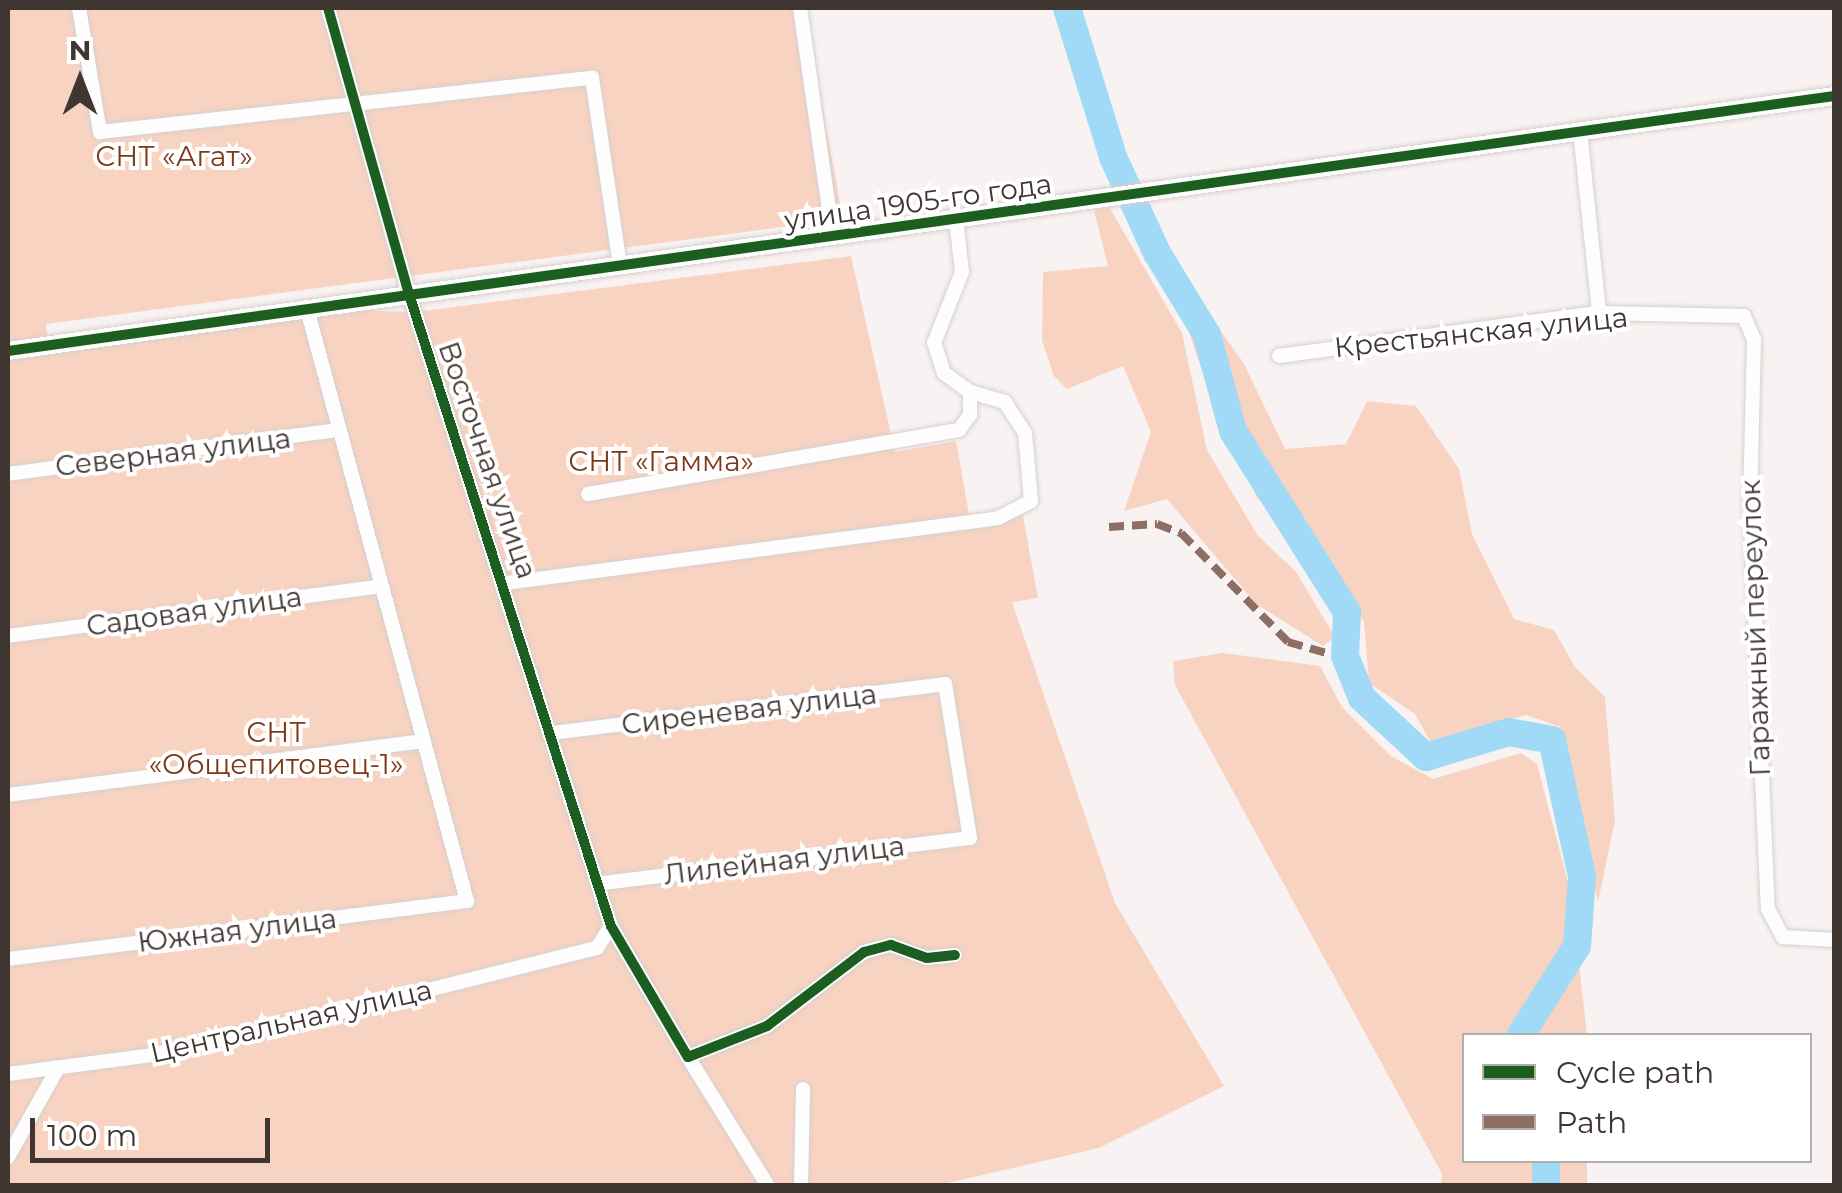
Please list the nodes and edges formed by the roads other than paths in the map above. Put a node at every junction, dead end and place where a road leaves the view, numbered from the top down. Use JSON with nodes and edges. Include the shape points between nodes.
{"nodes":[{"id":1,"x":80,"y":8,"type":"edge"},
{"id":2,"x":328,"y":8,"type":"edge"},
{"id":3,"x":800,"y":8,"type":"edge"},
{"id":4,"x":1834,"y":96,"type":"edge"},
{"id":5,"x":356,"y":100,"type":"junction"},
{"id":6,"x":1580,"y":131,"type":"junction"},
{"id":7,"x":956,"y":219,"type":"junction"},
{"id":8,"x":834,"y":238,"type":"junction"},
{"id":9,"x":620,"y":266,"type":"junction"},
{"id":10,"x":409,"y":294,"type":"junction"},
{"id":11,"x":307,"y":309,"type":"junction"},
{"id":12,"x":1599,"y":314,"type":"junction"},
{"id":13,"x":1744,"y":316,"type":"joint"},
{"id":14,"x":8,"y":351,"type":"edge"},
{"id":15,"x":1279,"y":356,"type":"dead end"},
{"id":16,"x":970,"y":392,"type":"junction"},
{"id":17,"x":340,"y":430,"type":"junction"},
{"id":18,"x":8,"y":474,"type":"edge"},
{"id":19,"x":588,"y":494,"type":"dead end"},
{"id":20,"x":506,"y":583,"type":"junction"},
{"id":21,"x":381,"y":586,"type":"junction"},
{"id":22,"x":8,"y":636,"type":"edge"},
{"id":23,"x":552,"y":733,"type":"junction"},
{"id":24,"x":422,"y":740,"type":"junction"},
{"id":25,"x":8,"y":795,"type":"edge"},
{"id":26,"x":970,"y":838,"type":"joint"},
{"id":27,"x":598,"y":884,"type":"junction"},
{"id":28,"x":611,"y":926,"type":"junction"},
{"id":29,"x":1834,"y":940,"type":"edge"},
{"id":30,"x":955,"y":955,"type":"dead end"},
{"id":31,"x":8,"y":959,"type":"edge"},
{"id":32,"x":688,"y":1057,"type":"junction"},
{"id":33,"x":58,"y":1068,"type":"junction"},
{"id":34,"x":8,"y":1074,"type":"edge"},
{"id":35,"x":802,"y":1089,"type":"dead end"},
{"id":36,"x":8,"y":1158,"type":"edge"},
{"id":37,"x":768,"y":1186,"type":"edge"},
{"id":38,"x":801,"y":1186,"type":"edge"}],
"edges":[{"from":1,"to":5,"type":"street","via":[[100,132]]},
{"from":2,"to":5,"type":"street","name":"Восточная улица"},
{"from":3,"to":8,"type":"street"},
{"from":4,"to":6,"type":"street","name":"улица 1905-го года"},
{"from":5,"to":9,"type":"street","via":[[592,78]]},
{"from":5,"to":10,"type":"street","name":"Восточная улица"},
{"from":6,"to":7,"type":"street","name":"улица 1905-го года"},
{"from":6,"to":12,"type":"street"},
{"from":7,"to":8,"type":"street","name":"улица 1905-го года"},
{"from":7,"to":16,"type":"street","via":[[962,272],[934,343],[944,373]]},
{"from":8,"to":9,"type":"street","name":"улица 1905-го года"},
{"from":9,"to":10,"type":"street","name":"улица 1905-го года"},
{"from":10,"to":11,"type":"street","name":"улица 1905-го года"},
{"from":10,"to":20,"type":"street","name":"Восточная улица"},
{"from":11,"to":14,"type":"street","name":"улица 1905-го года"},
{"from":11,"to":17,"type":"street"},
{"from":12,"to":13,"type":"street","name":"Крестьянская улица"},
{"from":12,"to":15,"type":"street","name":"Крестьянская улица"},
{"from":13,"to":29,"type":"street","name":"Гаражный переулок","via":[[1754,340],[1756,751],[1768,908],[1783,937]]},
{"from":16,"to":19,"type":"street","via":[[970,415],[960,430]]},
{"from":16,"to":20,"type":"street","via":[[1004,402],[1025,433],[1032,464],[1031,501],[998,518]]},
{"from":17,"to":18,"type":"street","name":"Северная улица"},
{"from":17,"to":21,"type":"street"},
{"from":20,"to":23,"type":"street","name":"Восточная улица"},
{"from":21,"to":22,"type":"street","name":"Садовая улица"},
{"from":21,"to":24,"type":"street"},
{"from":23,"to":26,"type":"street","name":"Сиреневая улица","via":[[946,684]]},
{"from":23,"to":27,"type":"street","name":"Восточная улица"},
{"from":24,"to":25,"type":"street"},
{"from":24,"to":31,"type":"street","name":"Южная улица","via":[[467,902]]},
{"from":26,"to":27,"type":"street","name":"Лилейная улица"},
{"from":27,"to":28,"type":"street","name":"Восточная улица"},
{"from":28,"to":32,"type":"street","name":"Восточная улица"},
{"from":28,"to":33,"type":"street","name":"Центральная улица","via":[[596,948],[152,1055]]},
{"from":30,"to":32,"type":"street","via":[[927,958],[890,945],[864,952],[767,1026]]},
{"from":32,"to":37,"type":"street","name":"Восточная улица"},
{"from":33,"to":34,"type":"street","name":"Центральная улица"},
{"from":33,"to":36,"type":"street"},
{"from":35,"to":38,"type":"street"}]}
